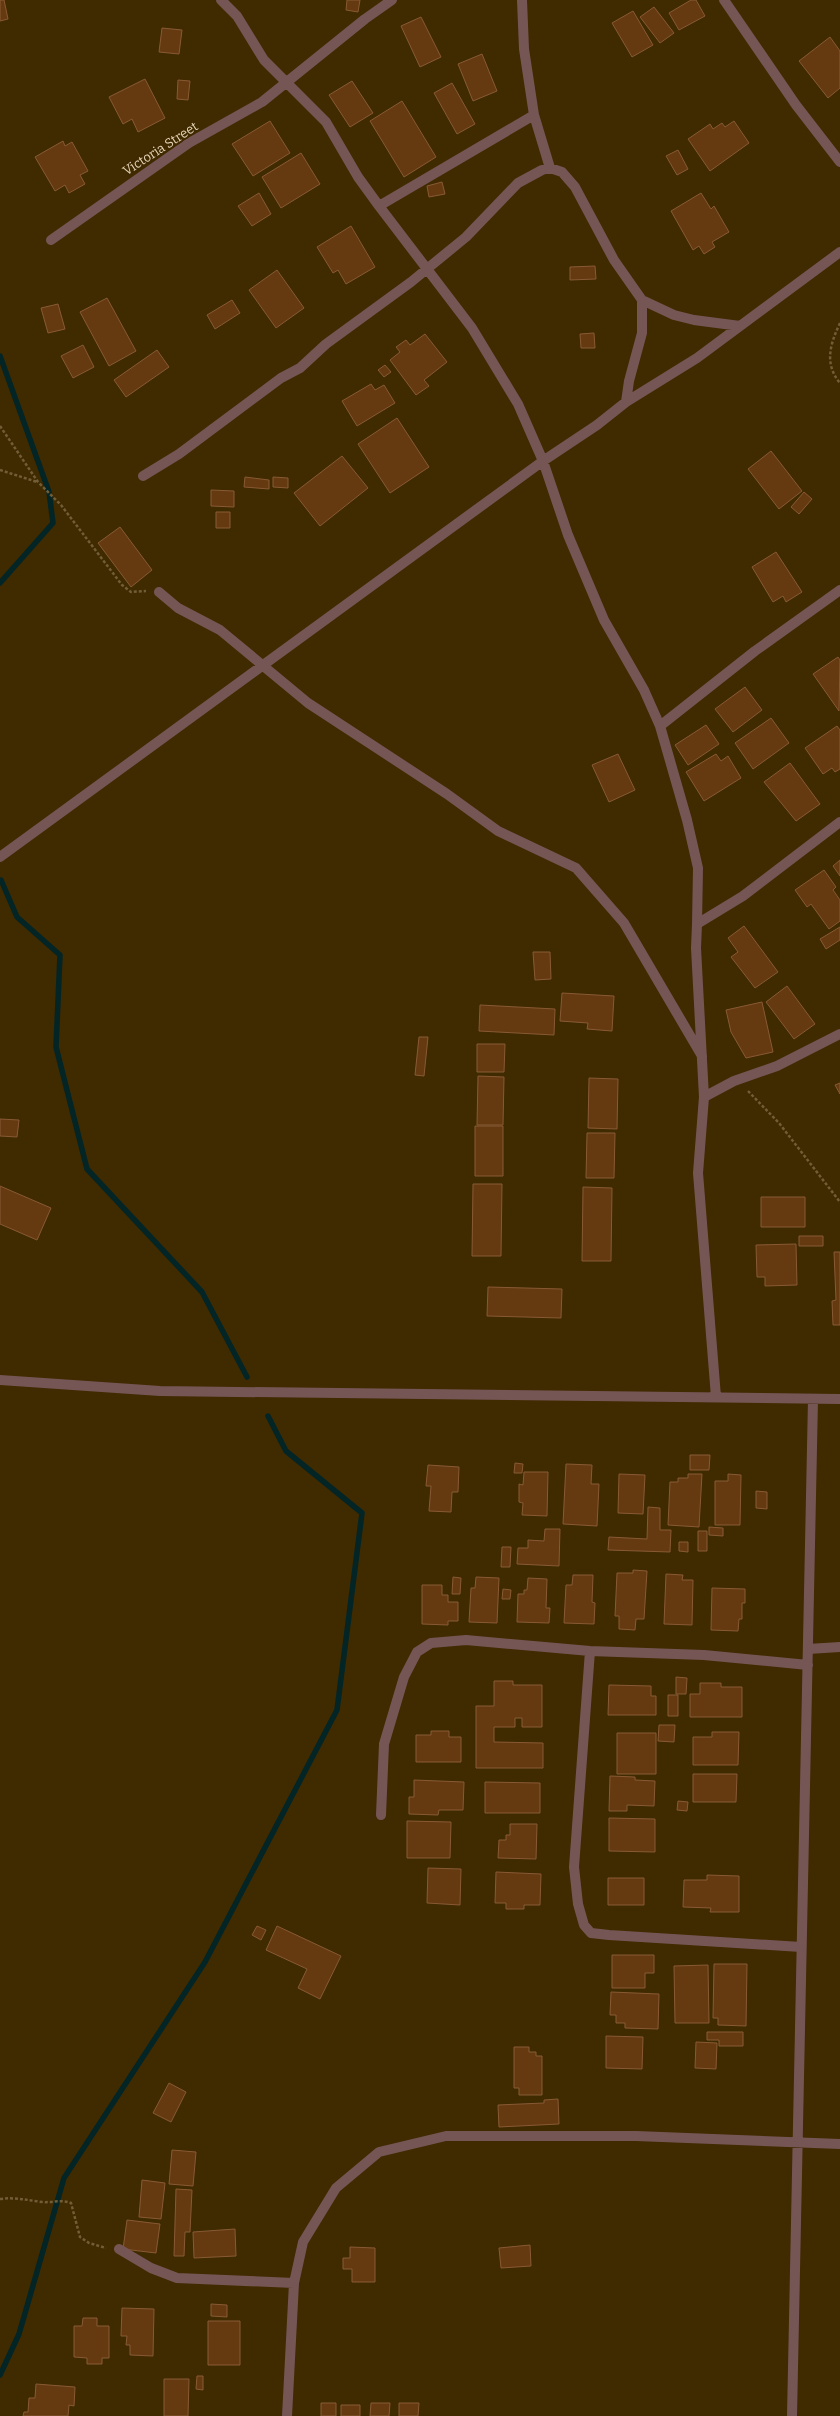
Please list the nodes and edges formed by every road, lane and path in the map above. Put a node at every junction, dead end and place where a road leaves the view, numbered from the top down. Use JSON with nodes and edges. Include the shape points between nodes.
{"nodes":[{"id":1,"x":221,"y":0,"type":"edge"},
{"id":2,"x":392,"y":0,"type":"edge"},
{"id":3,"x":522,"y":0,"type":"edge"},
{"id":4,"x":724,"y":0,"type":"edge"},
{"id":5,"x":286,"y":84,"type":"junction"},
{"id":6,"x":534,"y":115,"type":"junction"},
{"id":7,"x":840,"y":162,"type":"edge"},
{"id":8,"x":550,"y":168,"type":"junction"},
{"id":9,"x":379,"y":206,"type":"junction"},
{"id":10,"x":50,"y":240,"type":"dead end"},
{"id":11,"x":840,"y":252,"type":"edge"},
{"id":12,"x":426,"y":269,"type":"junction"},
{"id":13,"x":642,"y":300,"type":"junction"},
{"id":14,"x":840,"y":323,"type":"edge"},
{"id":15,"x":740,"y":326,"type":"junction"},
{"id":16,"x":840,"y":383,"type":"edge"},
{"id":17,"x":626,"y":402,"type":"junction"},
{"id":18,"x":0,"y":426,"type":"edge"},
{"id":19,"x":543,"y":461,"type":"junction"},
{"id":20,"x":0,"y":470,"type":"edge"},
{"id":21,"x":142,"y":476,"type":"dead end"},
{"id":22,"x":38,"y":482,"type":"junction"},
{"id":23,"x":840,"y":590,"type":"edge"},
{"id":24,"x":159,"y":592,"type":"joint"},
{"id":25,"x":264,"y":666,"type":"junction"},
{"id":26,"x":660,"y":726,"type":"junction"},
{"id":27,"x":840,"y":822,"type":"edge"},
{"id":28,"x":0,"y":857,"type":"edge"},
{"id":29,"x":697,"y":924,"type":"junction"},
{"id":30,"x":840,"y":1034,"type":"edge"},
{"id":31,"x":702,"y":1056,"type":"junction"},
{"id":32,"x":734,"y":1081,"type":"junction"},
{"id":33,"x":704,"y":1097,"type":"junction"},
{"id":34,"x":840,"y":1202,"type":"edge"},
{"id":35,"x":0,"y":1380,"type":"edge"},
{"id":36,"x":716,"y":1397,"type":"junction"},
{"id":37,"x":813,"y":1399,"type":"junction"},
{"id":38,"x":840,"y":1399,"type":"edge"},
{"id":39,"x":840,"y":1647,"type":"edge"},
{"id":40,"x":808,"y":1649,"type":"junction"},
{"id":41,"x":590,"y":1651,"type":"junction"},
{"id":42,"x":808,"y":1664,"type":"junction"},
{"id":43,"x":381,"y":1815,"type":"dead end"},
{"id":44,"x":801,"y":1947,"type":"junction"},
{"id":45,"x":796,"y":2144,"type":"junction"},
{"id":46,"x":840,"y":2144,"type":"edge"},
{"id":47,"x":0,"y":2198,"type":"edge"},
{"id":48,"x":118,"y":2249,"type":"joint"},
{"id":49,"x":294,"y":2283,"type":"junction"},
{"id":50,"x":287,"y":2416,"type":"edge"},
{"id":51,"x":792,"y":2416,"type":"edge"}],
"edges":[{"from":1,"to":5,"type":"street","via":[[237,16],[264,60]]},
{"from":2,"to":5,"type":"street","name":"Victoria Street"},
{"from":3,"to":6,"type":"street","via":[[524,49]]},
{"from":4,"to":7,"type":"street","via":[[796,106]]},
{"from":5,"to":9,"type":"street","via":[[326,122],[358,177]]},
{"from":5,"to":10,"type":"street","name":"Victoria Street","via":[[240,115],[189,143]]},
{"from":6,"to":8,"type":"street"},
{"from":6,"to":9,"type":"street"},
{"from":8,"to":12,"type":"street","via":[[532,174],[518,183],[466,237]]},
{"from":8,"to":13,"type":"street","via":[[562,172],[575,187],[614,260]]},
{"from":9,"to":12,"type":"street"},
{"from":11,"to":15,"type":"street"},
{"from":12,"to":19,"type":"street","via":[[453,302],[493,360],[518,404]]},
{"from":12,"to":21,"type":"street","via":[[326,344],[300,368],[281,378],[179,454]]},
{"from":13,"to":15,"type":"street","via":[[674,315]]},
{"from":13,"to":17,"type":"street","via":[[642,333]]},
{"from":14,"to":16,"type":"path","via":[[829,353],[829,363]]},
{"from":15,"to":17,"type":"street","via":[[697,358]]},
{"from":17,"to":19,"type":"street","via":[[597,426]]},
{"from":18,"to":22,"type":"path"},
{"from":19,"to":25,"type":"street"},
{"from":19,"to":26,"type":"street","via":[[568,535],[604,620],[644,690]]},
{"from":20,"to":22,"type":"path"},
{"from":22,"to":24,"type":"path","via":[[61,505],[122,585],[131,592]]},
{"from":23,"to":26,"type":"street","via":[[755,651]]},
{"from":24,"to":25,"type":"street","via":[[178,608],[220,630]]},
{"from":25,"to":28,"type":"street"},
{"from":25,"to":31,"type":"street","via":[[308,703],[447,794],[498,831],[576,868],[624,923]]},
{"from":26,"to":29,"type":"street","via":[[698,868]]},
{"from":27,"to":29,"type":"street","via":[[743,896]]},
{"from":29,"to":31,"type":"street"},
{"from":30,"to":32,"type":"street","via":[[777,1066]]},
{"from":31,"to":33,"type":"street"},
{"from":32,"to":33,"type":"street"},
{"from":32,"to":34,"type":"path","via":[[779,1124]]},
{"from":33,"to":36,"type":"street","via":[[698,1173]]},
{"from":35,"to":36,"type":"street","via":[[160,1391]]},
{"from":36,"to":37,"type":"street"},
{"from":37,"to":38,"type":"street"},
{"from":37,"to":40,"type":"street"},
{"from":39,"to":40,"type":"street"},
{"from":40,"to":42,"type":"street"},
{"from":41,"to":42,"type":"street","via":[[704,1655]]},
{"from":41,"to":43,"type":"street","via":[[466,1640],[432,1643],[417,1652],[404,1677],[384,1744]]},
{"from":41,"to":44,"type":"street","via":[[574,1866],[578,1904],[584,1925],[591,1933],[609,1935]]},
{"from":42,"to":44,"type":"street"},
{"from":44,"to":45,"type":"street"},
{"from":45,"to":46,"type":"street"},
{"from":45,"to":49,"type":"street","via":[[636,2136],[446,2136],[379,2152],[336,2188],[303,2242]]},
{"from":45,"to":51,"type":"street"},
{"from":47,"to":48,"type":"path","via":[[23,2198],[43,2202],[63,2200],[71,2203],[75,2226],[80,2237],[102,2247]]},
{"from":48,"to":49,"type":"street","via":[[151,2268],[177,2278]]},
{"from":49,"to":50,"type":"street"}]}
